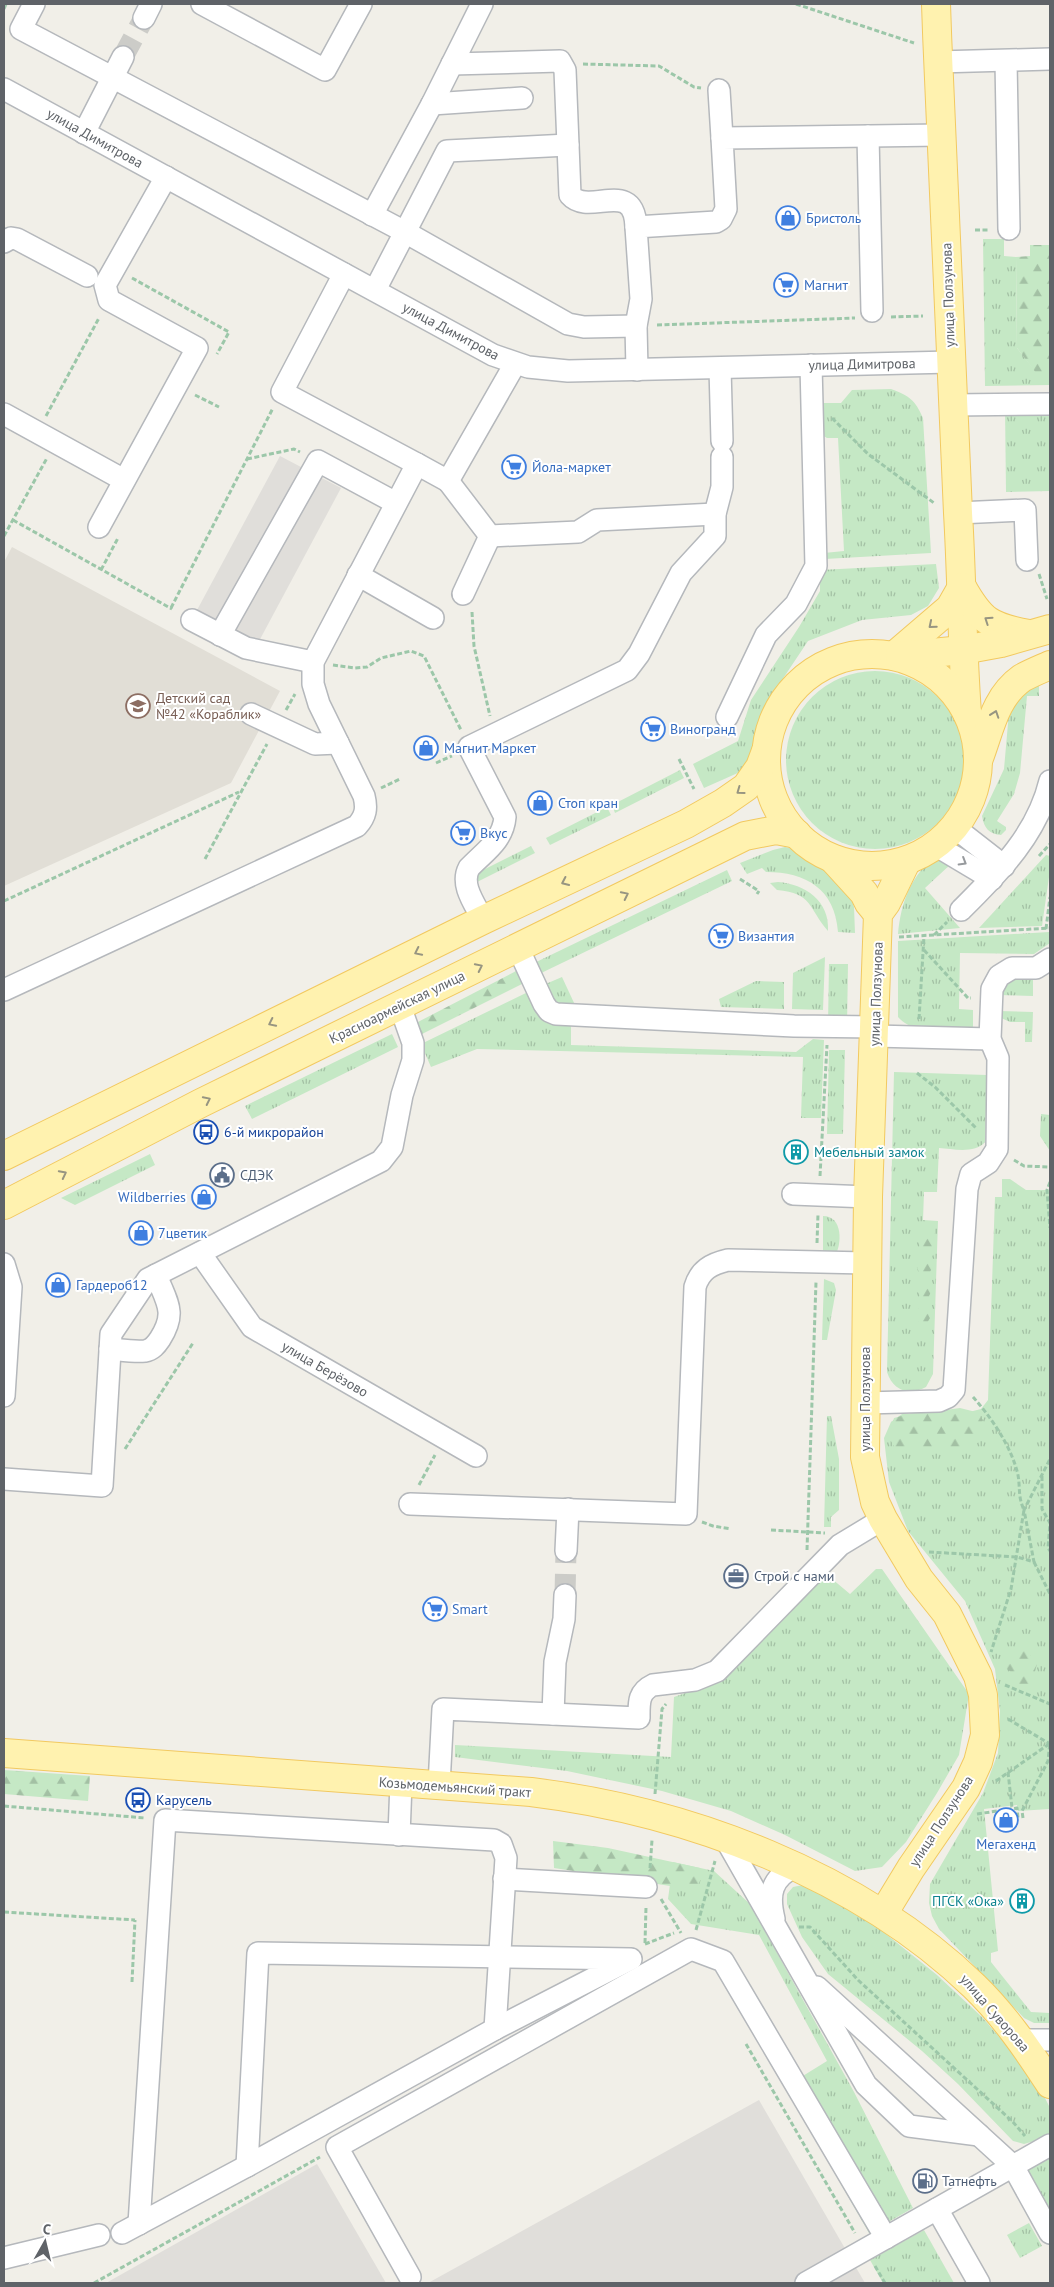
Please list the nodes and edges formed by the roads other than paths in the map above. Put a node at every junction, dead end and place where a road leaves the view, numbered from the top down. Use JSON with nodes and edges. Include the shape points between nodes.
{"nodes":[{"id":1,"x":34,"y":4,"type":"edge"},
{"id":2,"x":202,"y":4,"type":"edge"},
{"id":3,"x":361,"y":4,"type":"edge"},
{"id":4,"x":482,"y":4,"type":"edge"},
{"id":5,"x":936,"y":4,"type":"edge"},
{"id":6,"x":123,"y":57,"type":"tunnel mouth"},
{"id":7,"x":1050,"y":59,"type":"edge"},
{"id":8,"x":1006,"y":61,"type":"junction"},
{"id":9,"x":938,"y":62,"type":"junction"},
{"id":10,"x":452,"y":64,"type":"junction"},
{"id":11,"x":113,"y":77,"type":"junction"},
{"id":12,"x":4,"y":89,"type":"edge"},
{"id":13,"x":719,"y":90,"type":"road end"},
{"id":14,"x":522,"y":98,"type":"dead end"},
{"id":15,"x":432,"y":104,"type":"junction"},
{"id":16,"x":84,"y":132,"type":"junction"},
{"id":17,"x":868,"y":136,"type":"junction"},
{"id":18,"x":941,"y":136,"type":"junction"},
{"id":19,"x":722,"y":138,"type":"junction"},
{"id":20,"x":568,"y":145,"type":"junction"},
{"id":21,"x":166,"y":177,"type":"junction"},
{"id":22,"x":372,"y":215,"type":"junction"},
{"id":23,"x":636,"y":226,"type":"junction"},
{"id":24,"x":1009,"y":229,"type":"dead end"},
{"id":25,"x":405,"y":232,"type":"junction"},
{"id":26,"x":4,"y":242,"type":"edge"},
{"id":27,"x":344,"y":274,"type":"junction"},
{"id":28,"x":87,"y":276,"type":"dead end"},
{"id":29,"x":375,"y":290,"type":"junction"},
{"id":30,"x":874,"y":315,"type":"road end"},
{"id":31,"x":636,"y":326,"type":"junction"},
{"id":32,"x":950,"y":362,"type":"junction"},
{"id":33,"x":515,"y":364,"type":"junction"},
{"id":34,"x":811,"y":365,"type":"junction"},
{"id":35,"x":720,"y":368,"type":"junction"},
{"id":36,"x":637,"y":370,"type":"junction"},
{"id":37,"x":1050,"y":404,"type":"edge"},
{"id":38,"x":953,"y":405,"type":"junction"},
{"id":39,"x":4,"y":414,"type":"edge"},
{"id":40,"x":417,"y":464,"type":"junction"},
{"id":41,"x":124,"y":480,"type":"junction"},
{"id":42,"x":448,"y":481,"type":"junction"},
{"id":43,"x":396,"y":502,"type":"junction"},
{"id":44,"x":946,"y":508,"type":"junction"},
{"id":45,"x":715,"y":514,"type":"junction"},
{"id":46,"x":98,"y":527,"type":"dead end"},
{"id":47,"x":490,"y":536,"type":"junction"},
{"id":48,"x":1027,"y":560,"type":"dead end"},
{"id":49,"x":358,"y":575,"type":"junction"},
{"id":50,"x":962,"y":587,"type":"junction"},
{"id":51,"x":463,"y":594,"type":"road end"},
{"id":52,"x":433,"y":618,"type":"dead end"},
{"id":53,"x":192,"y":620,"type":"road end"},
{"id":54,"x":1040,"y":631,"type":"edge"},
{"id":55,"x":220,"y":635,"type":"junction"},
{"id":56,"x":963,"y":650,"type":"junction"},
{"id":57,"x":894,"y":656,"type":"junction"},
{"id":58,"x":313,"y":662,"type":"junction"},
{"id":59,"x":1050,"y":665,"type":"edge"},
{"id":60,"x":967,"y":713,"type":"junction"},
{"id":61,"x":251,"y":714,"type":"dead end"},
{"id":62,"x":727,"y":717,"type":"dead end"},
{"id":63,"x":338,"y":743,"type":"junction"},
{"id":64,"x":766,"y":751,"type":"junction"},
{"id":65,"x":978,"y":760,"type":"junction"},
{"id":66,"x":1050,"y":781,"type":"edge"},
{"id":67,"x":796,"y":834,"type":"junction"},
{"id":68,"x":944,"y":836,"type":"junction"},
{"id":69,"x":833,"y":859,"type":"junction"},
{"id":70,"x":906,"y":862,"type":"junction"},
{"id":71,"x":998,"y":872,"type":"junction"},
{"id":72,"x":960,"y":910,"type":"dead end"},
{"id":73,"x":878,"y":914,"type":"junction"},
{"id":74,"x":483,"y":920,"type":"junction"},
{"id":75,"x":518,"y":948,"type":"junction"},
{"id":76,"x":1050,"y":958,"type":"edge"},
{"id":77,"x":4,"y":990,"type":"edge"},
{"id":78,"x":400,"y":1006,"type":"junction"},
{"id":79,"x":876,"y":1031,"type":"junction"},
{"id":80,"x":990,"y":1039,"type":"junction"},
{"id":81,"x":4,"y":1155,"type":"edge"},
{"id":82,"x":793,"y":1194,"type":"dead end"},
{"id":83,"x":868,"y":1197,"type":"junction"},
{"id":84,"x":14,"y":1199,"type":"edge"},
{"id":85,"x":200,"y":1253,"type":"junction"},
{"id":86,"x":866,"y":1263,"type":"junction"},
{"id":87,"x":4,"y":1264,"type":"edge"},
{"id":88,"x":156,"y":1275,"type":"junction"},
{"id":89,"x":110,"y":1349,"type":"junction"},
{"id":90,"x":4,"y":1396,"type":"edge"},
{"id":91,"x":865,"y":1403,"type":"junction"},
{"id":92,"x":476,"y":1456,"type":"dead end"},
{"id":93,"x":4,"y":1479,"type":"edge"},
{"id":94,"x":410,"y":1504,"type":"road end"},
{"id":95,"x":568,"y":1509,"type":"junction"},
{"id":96,"x":883,"y":1519,"type":"junction"},
{"id":97,"x":566,"y":1551,"type":"tunnel mouth"},
{"id":98,"x":565,"y":1595,"type":"tunnel mouth"},
{"id":99,"x":553,"y":1714,"type":"junction"},
{"id":100,"x":4,"y":1753,"type":"edge"},
{"id":101,"x":402,"y":1783,"type":"junction"},
{"id":102,"x":439,"y":1785,"type":"junction"},
{"id":103,"x":399,"y":1835,"type":"junction"},
{"id":104,"x":720,"y":1849,"type":"junction"},
{"id":105,"x":796,"y":1866,"type":"junction"},
{"id":106,"x":504,"y":1879,"type":"junction"},
{"id":107,"x":646,"y":1887,"type":"road end"},
{"id":108,"x":883,"y":1914,"type":"junction"},
{"id":109,"x":776,"y":1927,"type":"junction"},
{"id":110,"x":500,"y":1957,"type":"junction"},
{"id":111,"x":802,"y":1973,"type":"junction"},
{"id":112,"x":495,"y":2029,"type":"junction"},
{"id":113,"x":1021,"y":2040,"type":"junction"},
{"id":114,"x":1050,"y":2040,"type":"edge"},
{"id":115,"x":1050,"y":2084,"type":"edge"},
{"id":116,"x":979,"y":2135,"type":"junction"},
{"id":117,"x":1044,"y":2148,"type":"edge"},
{"id":118,"x":247,"y":2166,"type":"junction"},
{"id":119,"x":1013,"y":2166,"type":"junction"},
{"id":120,"x":937,"y":2209,"type":"junction"},
{"id":121,"x":1050,"y":2233,"type":"edge"},
{"id":122,"x":99,"y":2235,"type":"dead end"},
{"id":123,"x":886,"y":2238,"type":"junction"},
{"id":124,"x":4,"y":2258,"type":"edge"},
{"id":125,"x":410,"y":2277,"type":"dead end"},
{"id":126,"x":806,"y":2283,"type":"edge"},
{"id":127,"x":979,"y":2283,"type":"edge"}],
"edges":[{"from":1,"to":11,"type":"street","via":[[20,29]]},
{"from":2,"to":3,"type":"street","via":[[325,70]]},
{"from":4,"to":10,"type":"street"},
{"from":5,"to":9,"type":"main road","name":"улица Ползунова"},
{"from":6,"to":11,"type":"street"},
{"from":7,"to":8,"type":"street"},
{"from":8,"to":9,"type":"street"},
{"from":8,"to":24,"type":"street"},
{"from":9,"to":18,"type":"main road","name":"улица Ползунова"},
{"from":10,"to":15,"type":"street"},
{"from":10,"to":20,"type":"street","via":[[555,59],[563,64]]},
{"from":11,"to":16,"type":"street"},
{"from":11,"to":22,"type":"street"},
{"from":12,"to":16,"type":"street","name":"улица Димитрова"},
{"from":13,"to":19,"type":"street"},
{"from":14,"to":15,"type":"street"},
{"from":15,"to":22,"type":"street"},
{"from":16,"to":21,"type":"street","name":"улица Димитрова"},
{"from":17,"to":18,"type":"street"},
{"from":17,"to":19,"type":"street"},
{"from":17,"to":30,"type":"street"},
{"from":18,"to":32,"type":"main road","name":"улица Ползунова"},
{"from":19,"to":23,"type":"street","via":[[726,209],[722,220]]},
{"from":20,"to":23,"type":"street","via":[[570,196],[581,202],[617,200],[628,204],[635,213]]},
{"from":20,"to":25,"type":"street","via":[[447,151]]},
{"from":21,"to":27,"type":"street","name":"улица Димитрова"},
{"from":21,"to":41,"type":"street","via":[[105,285],[109,300],[197,348]]},
{"from":22,"to":25,"type":"street"},
{"from":23,"to":31,"type":"street","via":[[641,299]]},
{"from":25,"to":29,"type":"street"},
{"from":25,"to":31,"type":"street","via":[[568,324],[584,327]]},
{"from":26,"to":28,"type":"street","via":[[17,239]]},
{"from":27,"to":29,"type":"street","name":"улица Димитрова"},
{"from":27,"to":40,"type":"street","via":[[282,392]]},
{"from":29,"to":33,"type":"street","name":"улица Димитрова"},
{"from":31,"to":36,"type":"street"},
{"from":32,"to":34,"type":"street","name":"улица Димитрова"},
{"from":32,"to":38,"type":"main road","name":"улица Ползунова"},
{"from":33,"to":36,"type":"street","name":"улица Димитрова","via":[[568,371]]},
{"from":33,"to":42,"type":"street"},
{"from":34,"to":35,"type":"street","name":"улица Димитрова"},
{"from":34,"to":62,"type":"street","via":[[816,566],[796,604],[766,636]]},
{"from":35,"to":36,"type":"street","name":"улица Димитрова"},
{"from":35,"to":45,"type":"street","via":[[722,487]]},
{"from":37,"to":38,"type":"street"},
{"from":38,"to":44,"type":"main road","name":"улица Ползунова"},
{"from":39,"to":41,"type":"street"},
{"from":40,"to":42,"type":"street"},
{"from":40,"to":43,"type":"street"},
{"from":41,"to":46,"type":"street"},
{"from":42,"to":47,"type":"street"},
{"from":43,"to":49,"type":"street"},
{"from":43,"to":55,"type":"street","via":[[318,461]]},
{"from":44,"to":48,"type":"street","via":[[1025,510]]},
{"from":44,"to":50,"type":"main road","name":"улица Ползунова"},
{"from":45,"to":47,"type":"street","via":[[597,520],[578,532]]},
{"from":45,"to":74,"type":"street","via":[[715,536],[680,573],[639,654],[627,670],[478,743],[505,817],[500,836],[466,874],[466,886]]},
{"from":47,"to":51,"type":"street"},
{"from":49,"to":52,"type":"street"},
{"from":49,"to":58,"type":"street"},
{"from":54,"to":50,"type":"main road","name":"улица Ползунова","one_way":true,"via":[[1005,630],[976,611]]},
{"from":50,"to":56,"type":"main road","name":"улица Ползунова"},
{"from":50,"to":57,"type":"main road","one_way":true,"via":[[950,608]]},
{"from":53,"to":55,"type":"street"},
{"from":54,"to":56,"type":"main road"},
{"from":55,"to":58,"type":"street","via":[[246,648]]},
{"from":56,"to":57,"type":"main road"},
{"from":56,"to":60,"type":"main road","name":"улица Ползунова"},
{"from":57,"to":60,"type":"main road","via":[[930,671],[957,697]]},
{"from":57,"to":64,"type":"main road","via":[[854,655],[835,660],[800,681],[776,713]]},
{"from":58,"to":63,"type":"street","via":[[313,684],[319,704]]},
{"from":65,"to":59,"type":"main road","one_way":true,"via":[[1002,698],[1023,678]]},
{"from":60,"to":65,"type":"main road"},
{"from":61,"to":63,"type":"street","via":[[315,744]]},
{"from":63,"to":77,"type":"street","via":[[366,804],[363,819],[357,826]]},
{"from":64,"to":67,"type":"main road","via":[[766,774],[772,796],[782,817]]},
{"from":64,"to":74,"type":"main road","one_way":true,"via":[[760,767],[746,787],[724,803]]},
{"from":65,"to":68,"type":"main road","via":[[973,792],[965,810]]},
{"from":66,"to":71,"type":"street","via":[[1046,798],[1030,831]]},
{"from":67,"to":69,"type":"main road"},
{"from":75,"to":67,"type":"main road","name":"Красноармейская улица","one_way":true,"via":[[745,836],[776,830]]},
{"from":68,"to":70,"type":"main road"},
{"from":68,"to":71,"type":"street"},
{"from":69,"to":70,"type":"main road","via":[[855,865],[878,866]]},
{"from":69,"to":73,"type":"main road"},
{"from":70,"to":73,"type":"main road"},
{"from":71,"to":72,"type":"street"},
{"from":73,"to":79,"type":"main road","name":"улица Ползунова"},
{"from":74,"to":81,"type":"main road","one_way":true},
{"from":78,"to":75,"type":"main road","name":"Красноармейская улица","one_way":true},
{"from":75,"to":79,"type":"street","via":[[544,1004],[556,1014]]},
{"from":76,"to":80,"type":"street","via":[[1036,968],[1012,968],[1000,976],[992,989]]},
{"from":84,"to":78,"type":"main road","name":"Красноармейская улица","one_way":true},
{"from":78,"to":85,"type":"street","via":[[413,1043],[413,1060],[392,1147],[381,1161]]},
{"from":79,"to":80,"type":"street","via":[[918,1037]]},
{"from":79,"to":83,"type":"main road","name":"улица Ползунова"},
{"from":80,"to":91,"type":"street","via":[[998,1058],[997,1149],[988,1163],[972,1174],[966,1189],[954,1390],[939,1401]]},
{"from":81,"to":84,"type":"main road"},
{"from":82,"to":83,"type":"street"},
{"from":83,"to":86,"type":"main road","name":"улица Ползунова"},
{"from":85,"to":88,"type":"street"},
{"from":85,"to":92,"type":"street","name":"улица Берёзово","via":[[252,1327]]},
{"from":86,"to":91,"type":"main road","name":"улица Ползунова"},
{"from":86,"to":95,"type":"street","via":[[728,1260],[705,1269],[695,1288],[686,1514]]},
{"from":87,"to":90,"type":"street","via":[[11,1287]]},
{"from":88,"to":89,"type":"street","via":[[148,1279],[111,1334]]},
{"from":88,"to":89,"type":"street","via":[[169,1307],[169,1325],[165,1332],[156,1345],[145,1351]]},
{"from":89,"to":93,"type":"street","via":[[102,1486]]},
{"from":91,"to":96,"type":"main road","name":"улица Ползунова","via":[[865,1457],[875,1502]]},
{"from":94,"to":95,"type":"street"},
{"from":95,"to":97,"type":"street"},
{"from":96,"to":99,"type":"street","via":[[840,1544],[717,1671],[695,1680],[647,1688],[641,1693],[639,1718]]},
{"from":96,"to":108,"type":"main road","name":"улица Ползунова","via":[[919,1579],[947,1614],[976,1673],[985,1735],[978,1762],[962,1792]]},
{"from":98,"to":99,"type":"street","via":[[564,1619],[555,1662]]},
{"from":99,"to":102,"type":"street","via":[[443,1710]]},
{"from":100,"to":101,"type":"main road","name":"Козьмодемьянский тракт"},
{"from":101,"to":102,"type":"main road","name":"Козьмодемьянский тракт"},
{"from":101,"to":103,"type":"street"},
{"from":102,"to":104,"type":"main road","name":"Козьмодемьянский тракт","via":[[532,1792],[653,1815]]},
{"from":103,"to":106,"type":"street","via":[[494,1840],[504,1850]]},
{"from":103,"to":118,"type":"street","via":[[165,1820],[131,2229]]},
{"from":104,"to":105,"type":"main road","name":"Козьмодемьянский тракт"},
{"from":104,"to":109,"type":"street"},
{"from":105,"to":108,"type":"main road","name":"Козьмодемьянский тракт","via":[[856,1896]]},
{"from":105,"to":109,"type":"street","via":[[782,1872],[769,1900]]},
{"from":106,"to":107,"type":"street"},
{"from":106,"to":110,"type":"street"},
{"from":108,"to":113,"type":"main road","name":"улица Суворова","via":[[932,1948],[975,1987]]},
{"from":109,"to":111,"type":"street"},
{"from":110,"to":112,"type":"street"},
{"from":110,"to":112,"type":"street","via":[[638,1952]]},
{"from":110,"to":118,"type":"street","via":[[258,1953]]},
{"from":111,"to":116,"type":"street"},
{"from":111,"to":116,"type":"street","via":[[866,2085],[909,2126]]},
{"from":112,"to":118,"type":"street"},
{"from":113,"to":114,"type":"street"},
{"from":113,"to":115,"type":"main road","name":"улица Суворова"},
{"from":116,"to":119,"type":"street"},
{"from":117,"to":119,"type":"street"},
{"from":119,"to":120,"type":"street"},
{"from":119,"to":121,"type":"street"},
{"from":120,"to":123,"type":"street"},
{"from":120,"to":127,"type":"street"},
{"from":122,"to":124,"type":"street"},
{"from":123,"to":125,"type":"street","via":[[723,1961],[691,1950],[337,2147]]},
{"from":123,"to":126,"type":"street"}]}
